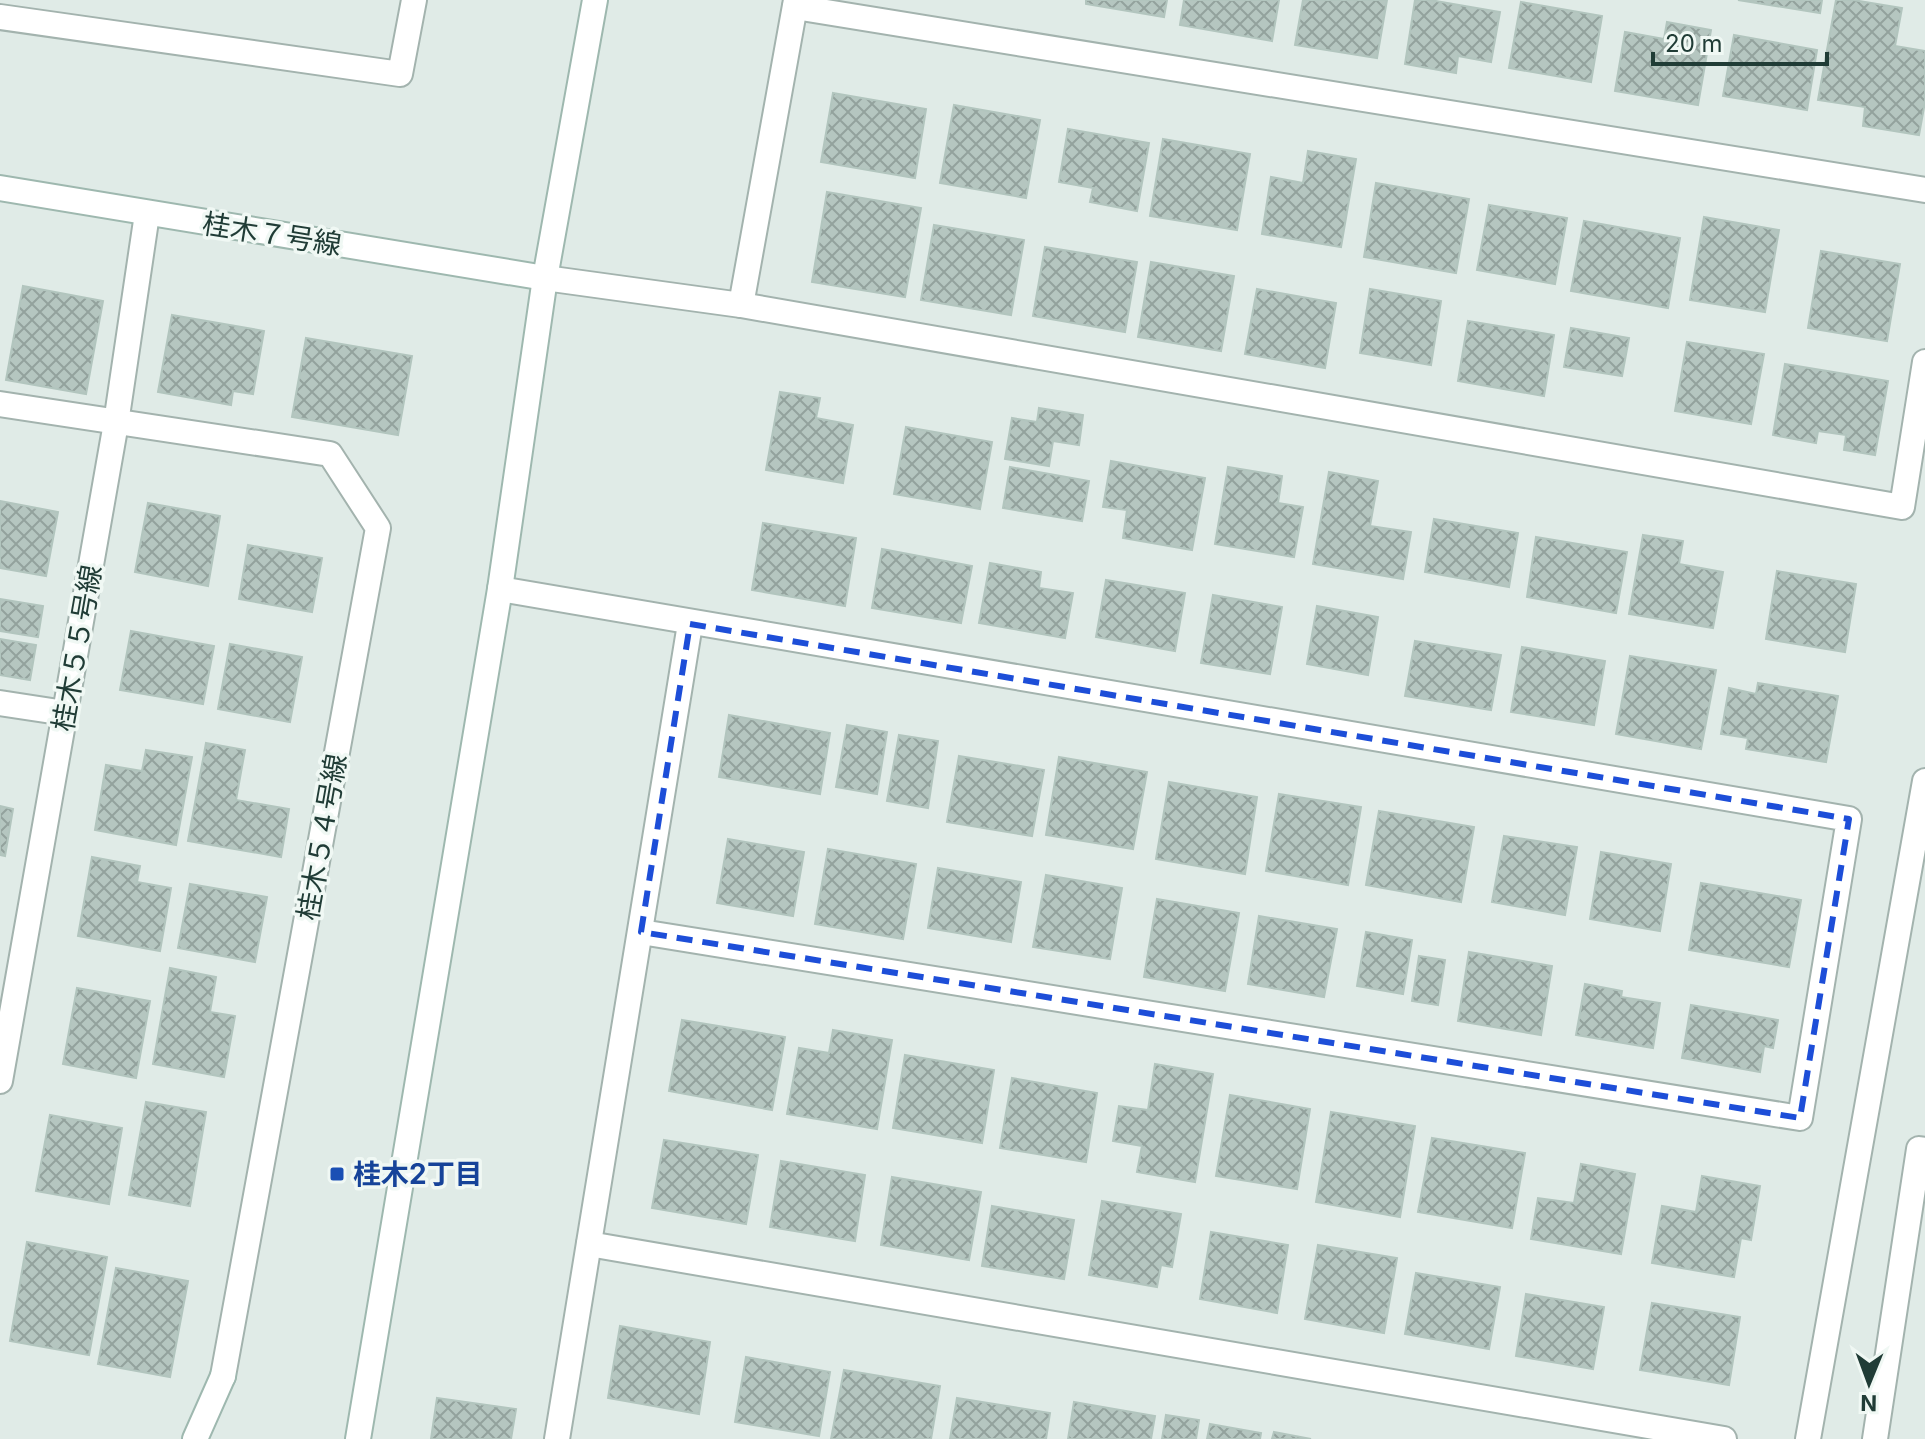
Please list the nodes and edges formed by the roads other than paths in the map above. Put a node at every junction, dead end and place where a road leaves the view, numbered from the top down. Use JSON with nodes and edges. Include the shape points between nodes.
{"nodes":[{"id":1,"x":414,"y":0,"type":"edge"},
{"id":2,"x":595,"y":0,"type":"edge"},
{"id":3,"x":795,"y":4,"type":"edge"},
{"id":4,"x":0,"y":17,"type":"edge"},
{"id":5,"x":0,"y":188,"type":"edge"},
{"id":6,"x":1925,"y":190,"type":"edge"},
{"id":7,"x":147,"y":214,"type":"junction"},
{"id":8,"x":545,"y":278,"type":"junction"},
{"id":9,"x":741,"y":305,"type":"junction"},
{"id":10,"x":1925,"y":362,"type":"edge"},
{"id":11,"x":0,"y":404,"type":"edge"},
{"id":12,"x":116,"y":423,"type":"junction"},
{"id":13,"x":500,"y":589,"type":"junction"},
{"id":14,"x":690,"y":624,"type":"junction"},
{"id":15,"x":0,"y":703,"type":"edge"},
{"id":16,"x":65,"y":713,"type":"junction"},
{"id":17,"x":1925,"y":781,"type":"edge"},
{"id":18,"x":641,"y":932,"type":"junction"},
{"id":19,"x":7,"y":1006,"type":"edge"},
{"id":20,"x":0,"y":1081,"type":"edge"},
{"id":21,"x":1925,"y":1150,"type":"edge"},
{"id":22,"x":589,"y":1244,"type":"junction"},
{"id":23,"x":195,"y":1439,"type":"edge"},
{"id":24,"x":358,"y":1439,"type":"edge"},
{"id":25,"x":557,"y":1439,"type":"edge"},
{"id":26,"x":1724,"y":1439,"type":"edge"},
{"id":27,"x":1808,"y":1439,"type":"edge"},
{"id":28,"x":1875,"y":1439,"type":"edge"}],
"edges":[{"from":1,"to":4,"type":"street","via":[[400,74]]},
{"from":2,"to":8,"type":"street"},
{"from":3,"to":6,"type":"street"},
{"from":3,"to":9,"type":"street"},
{"from":5,"to":7,"type":"street","name":"桂木７号線"},
{"from":7,"to":8,"type":"street","name":"桂木７号線"},
{"from":7,"to":12,"type":"street","name":"桂木５５号線"},
{"from":8,"to":9,"type":"street","name":"桂木７号線"},
{"from":8,"to":13,"type":"street"},
{"from":9,"to":10,"type":"street","name":"桂木７号線","via":[[1902,507]]},
{"from":11,"to":12,"type":"street","name":"桂木５４号線"},
{"from":12,"to":16,"type":"street","name":"桂木５５号線"},
{"from":12,"to":23,"type":"street","name":"桂木５４号線","via":[[330,454],[378,528],[223,1376]]},
{"from":13,"to":14,"type":"street"},
{"from":13,"to":24,"type":"street"},
{"from":14,"to":18,"type":"street"},
{"from":14,"to":18,"type":"street","via":[[1849,819],[1800,1118]]},
{"from":15,"to":16,"type":"street"},
{"from":16,"to":19,"type":"street","name":"桂木５５号線"},
{"from":17,"to":27,"type":"street"},
{"from":18,"to":22,"type":"street"},
{"from":19,"to":20,"type":"street","name":"桂木５５号線"},
{"from":21,"to":28,"type":"street","via":[[1919,1149]]},
{"from":22,"to":25,"type":"street"},
{"from":22,"to":26,"type":"street"}]}
